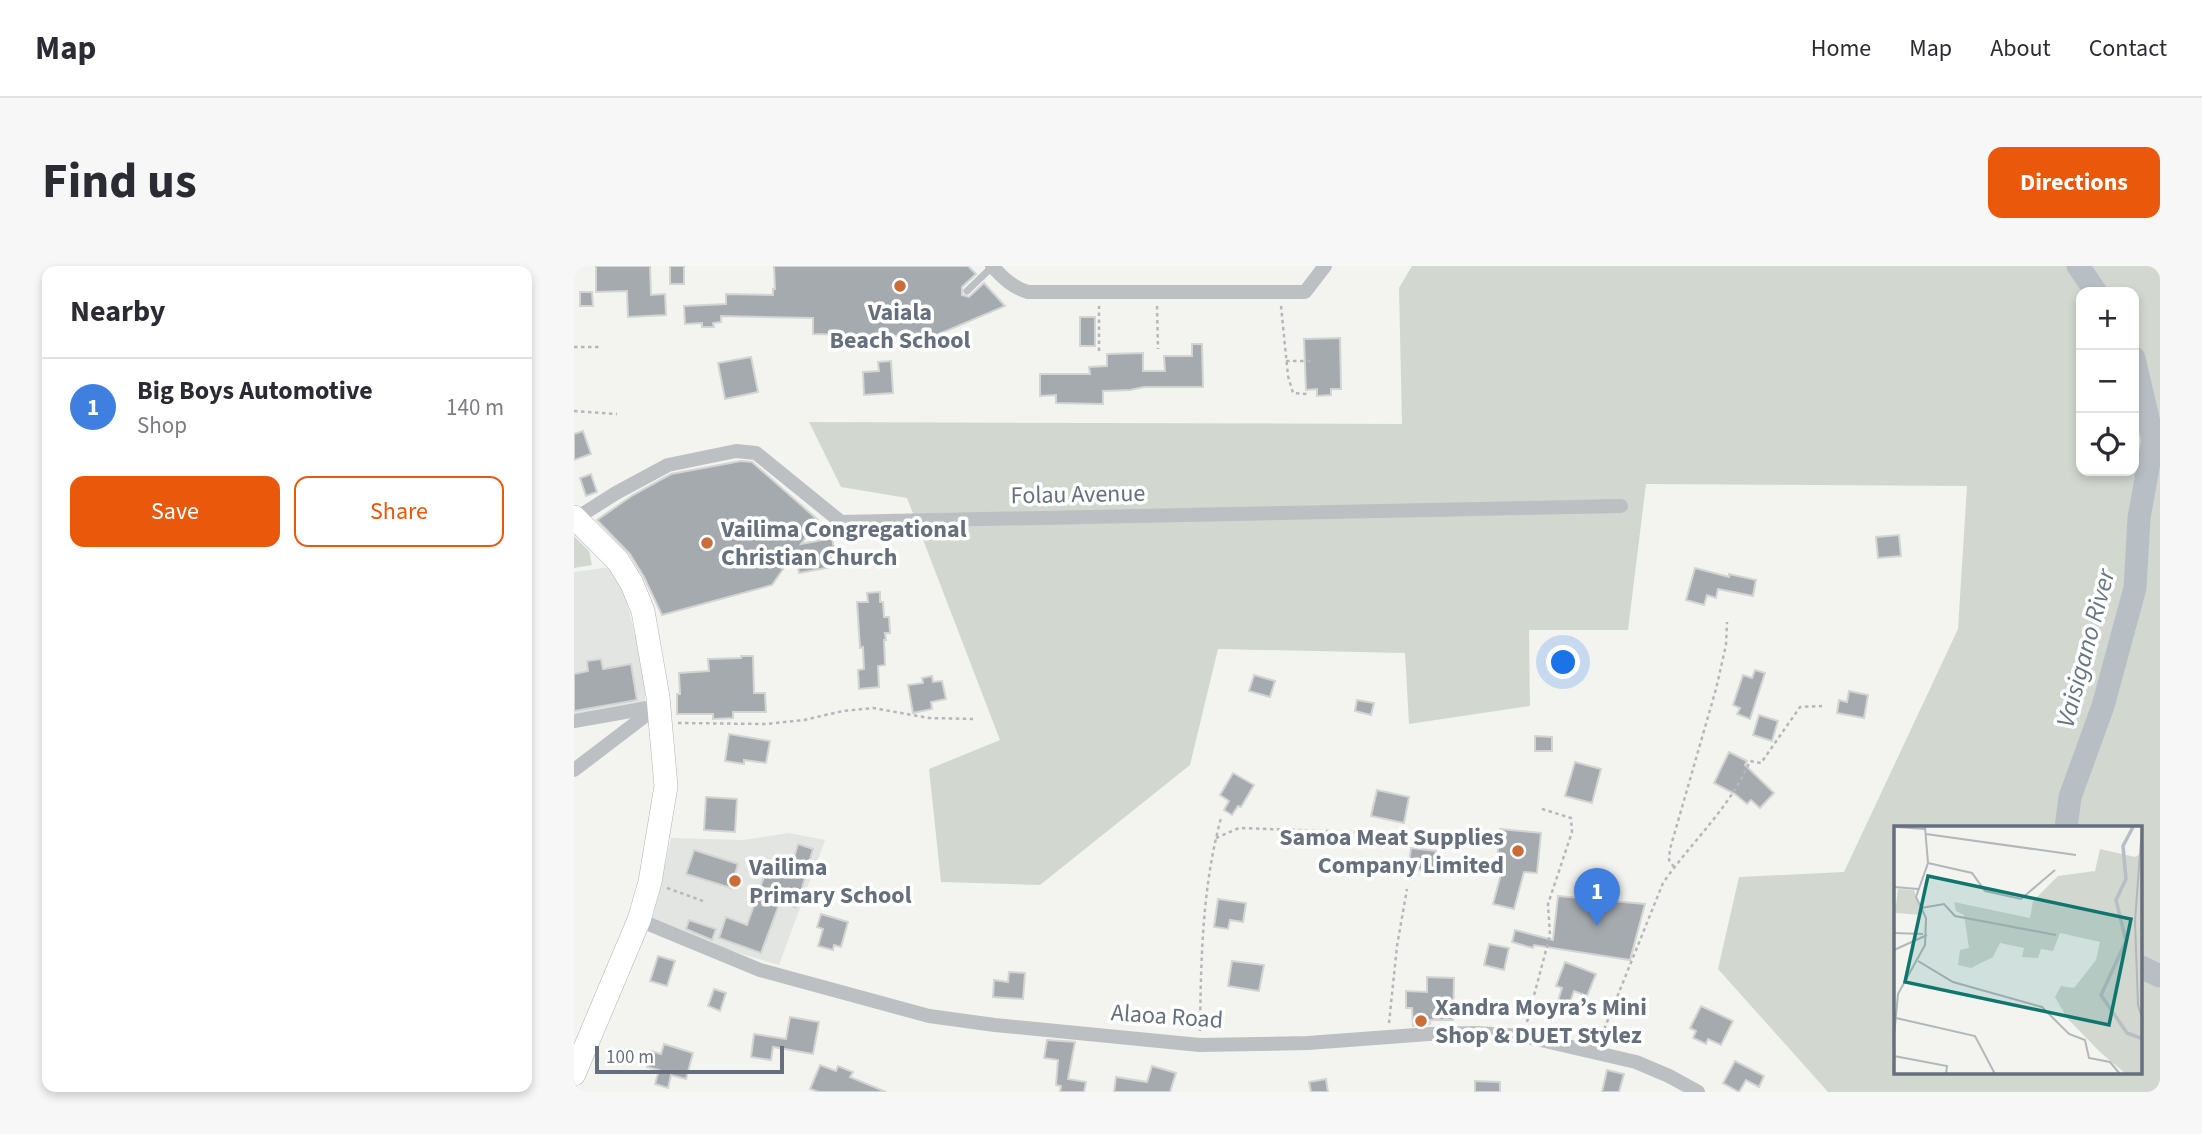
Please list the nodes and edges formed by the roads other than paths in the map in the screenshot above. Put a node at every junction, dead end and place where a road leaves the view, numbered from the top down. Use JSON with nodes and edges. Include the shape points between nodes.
{"nodes":[{"id":1,"x":993,"y":266,"type":"edge"},
{"id":2,"x":1325,"y":266,"type":"edge"},
{"id":3,"x":967,"y":291,"type":"dead end"},
{"id":4,"x":1621,"y":506,"type":"dead end"},
{"id":5,"x":575,"y":518,"type":"edge"},
{"id":6,"x":659,"y":714,"type":"junction"},
{"id":7,"x":574,"y":721,"type":"edge"},
{"id":8,"x":574,"y":770,"type":"edge"},
{"id":9,"x":639,"y":920,"type":"junction"},
{"id":10,"x":574,"y":1074,"type":"edge"},
{"id":11,"x":1698,"y":1092,"type":"edge"}],
"edges":[{"from":1,"to":2,"type":"street","via":[[1017,289],[1028,292],[1305,292]]},
{"from":1,"to":3,"type":"lane"},
{"from":4,"to":5,"type":"street","name":"Folau Avenue","via":[[841,522],[756,453],[736,450],[668,465]]},
{"from":5,"to":6,"type":"main road","via":[[618,561],[632,584],[642,611]]},
{"from":6,"to":7,"type":"street"},
{"from":6,"to":8,"type":"street"},
{"from":6,"to":9,"type":"main road","via":[[666,786]]},
{"from":9,"to":10,"type":"main road"},
{"from":9,"to":11,"type":"street","name":"Alaoa Road","via":[[760,970],[929,1016],[1200,1045],[1477,1033],[1524,1036],[1636,1062]]}]}
